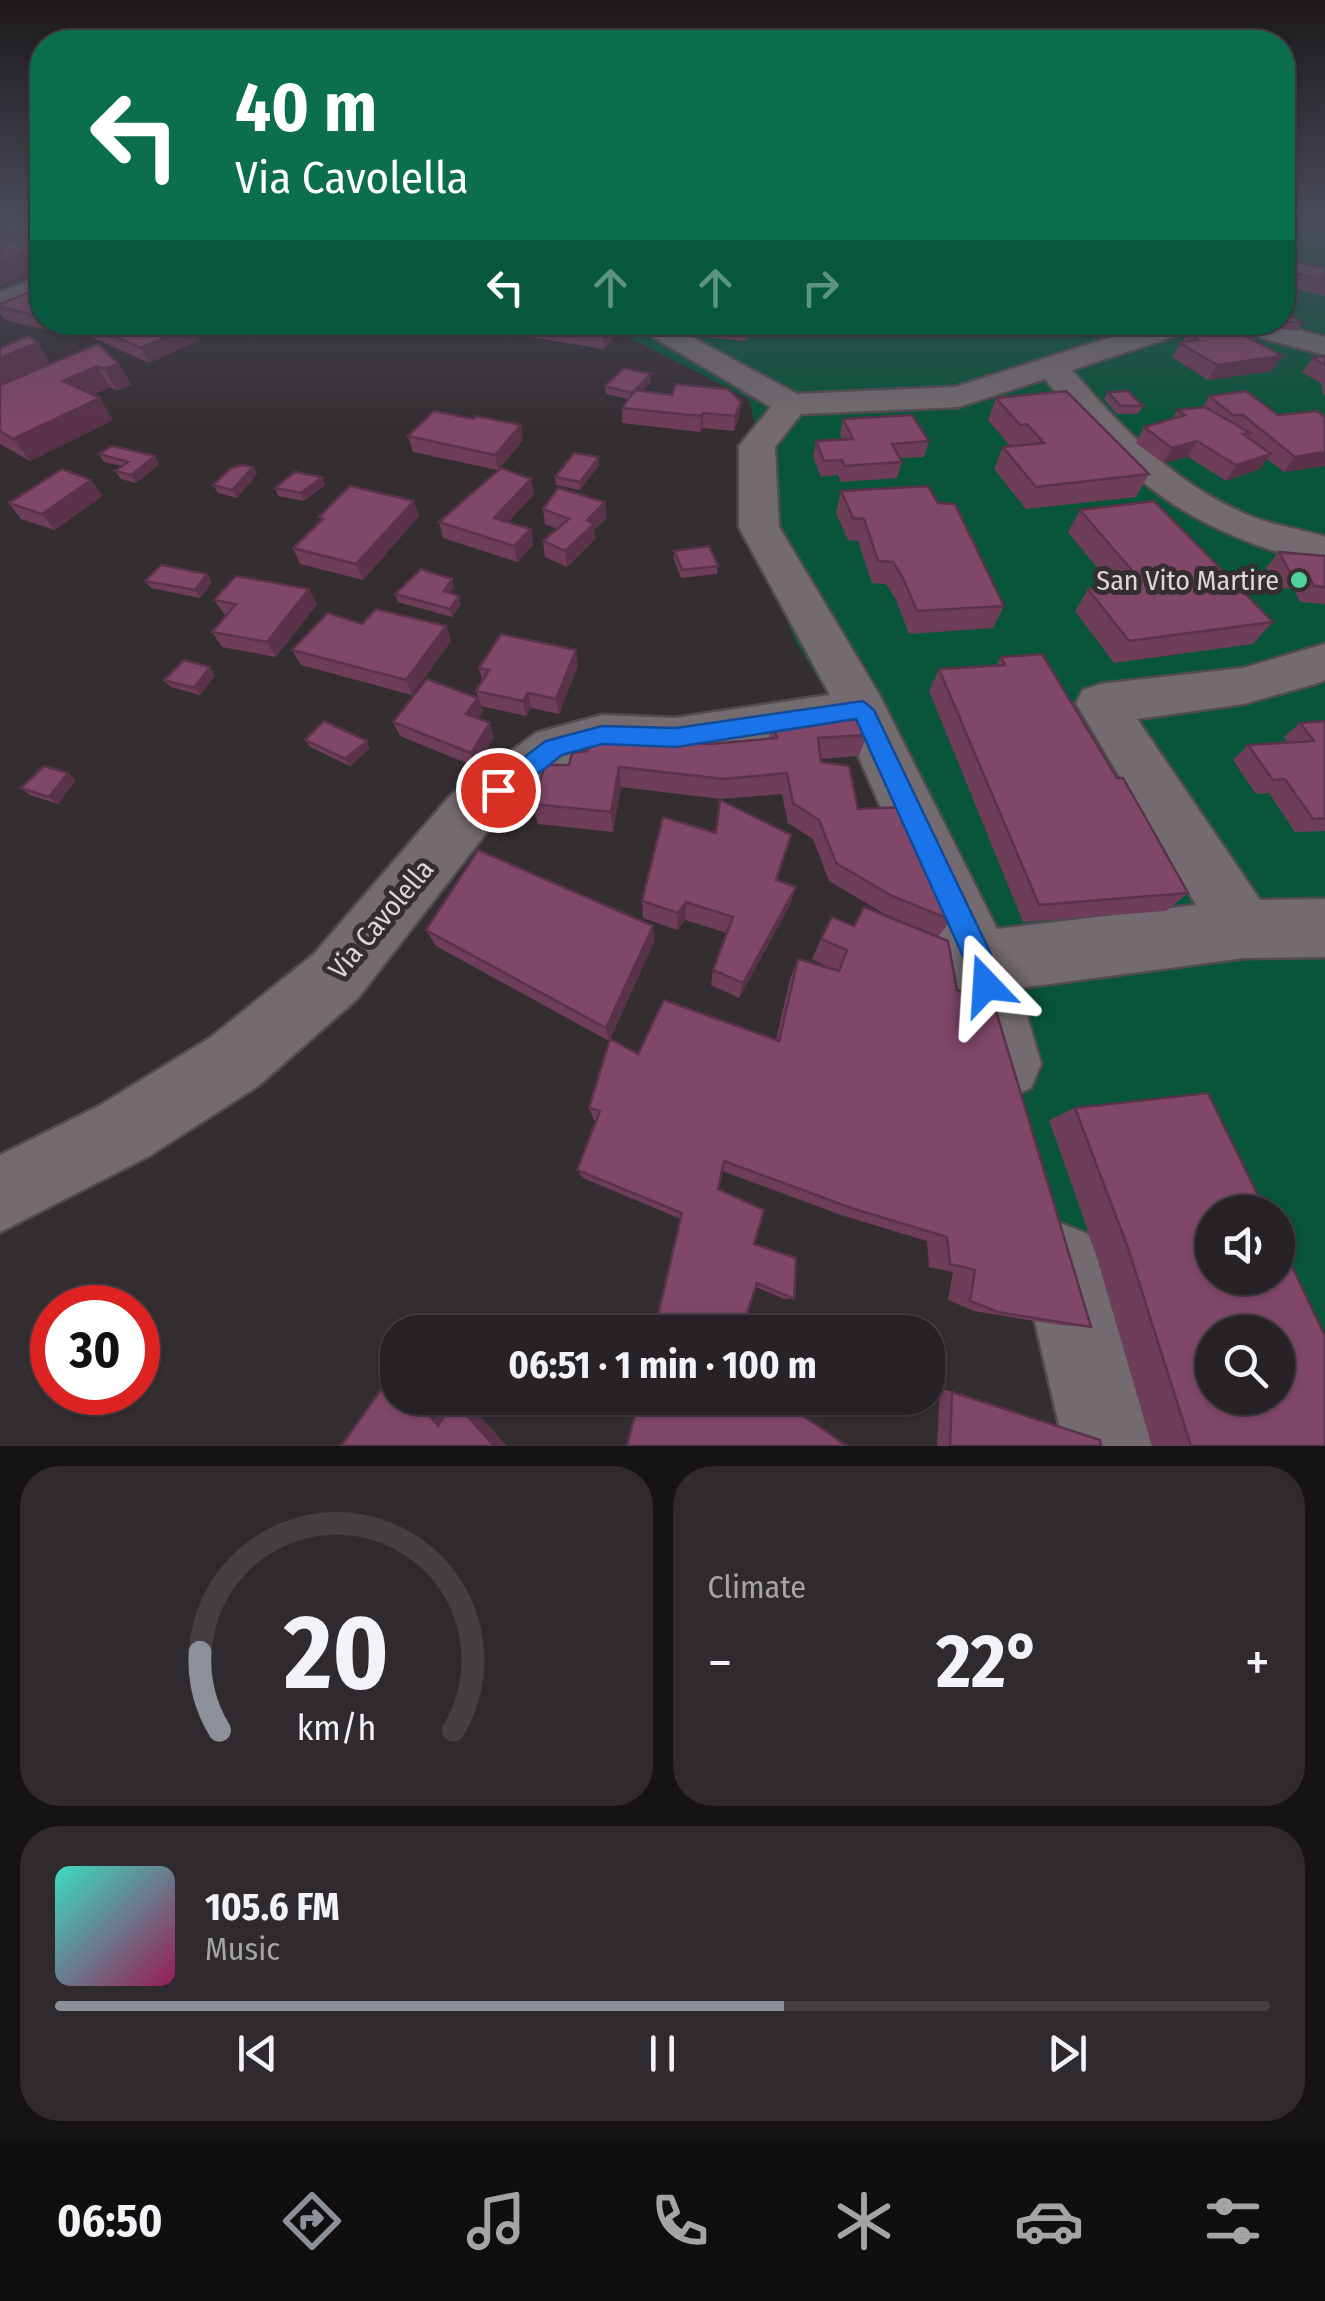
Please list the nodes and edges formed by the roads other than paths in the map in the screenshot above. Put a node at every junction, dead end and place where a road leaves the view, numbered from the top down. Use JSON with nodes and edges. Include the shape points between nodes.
{"nodes":[{"id":1,"x":27,"y":290,"type":"edge"},
{"id":2,"x":0,"y":302,"type":"edge"},
{"id":3,"x":665,"y":335,"type":"edge"},
{"id":4,"x":1150,"y":335,"type":"edge"},
{"id":5,"x":1284,"y":335,"type":"edge"},
{"id":6,"x":1325,"y":346,"type":"edge"},
{"id":7,"x":1052,"y":367,"type":"junction"},
{"id":8,"x":790,"y":404,"type":"junction"},
{"id":9,"x":1325,"y":553,"type":"edge"},
{"id":10,"x":1325,"y":662,"type":"edge"},
{"id":11,"x":863,"y":710,"type":"junction"},
{"id":12,"x":1325,"y":928,"type":"edge"},
{"id":13,"x":1244,"y":929,"type":"junction"},
{"id":14,"x":980,"y":962,"type":"junction"},
{"id":15,"x":1022,"y":1122,"type":"edge"},
{"id":16,"x":0,"y":1195,"type":"edge"},
{"id":17,"x":1042,"y":1198,"type":"edge"},
{"id":18,"x":1108,"y":1446,"type":"edge"}],
"edges":[{"from":1,"to":2,"type":"street"},
{"from":3,"to":8,"type":"street"},
{"from":4,"to":7,"type":"street"},
{"from":5,"to":6,"type":"street"},
{"from":7,"to":8,"type":"street","via":[[958,397]]},
{"from":7,"to":9,"type":"street","via":[[1102,428],[1172,489],[1236,525]]},
{"from":8,"to":11,"type":"street","via":[[757,446],[759,527]]},
{"from":10,"to":13,"type":"street","via":[[1173,697],[1100,704]]},
{"from":11,"to":14,"type":"street"},
{"from":11,"to":16,"type":"street","name":"Via Cavolella","via":[[676,738],[602,735],[554,748],[470,812],[336,976],[234,1062],[124,1131]]},
{"from":12,"to":13,"type":"street"},
{"from":13,"to":14,"type":"street"},
{"from":14,"to":15,"type":"street"},
{"from":17,"to":18,"type":"street"}]}
